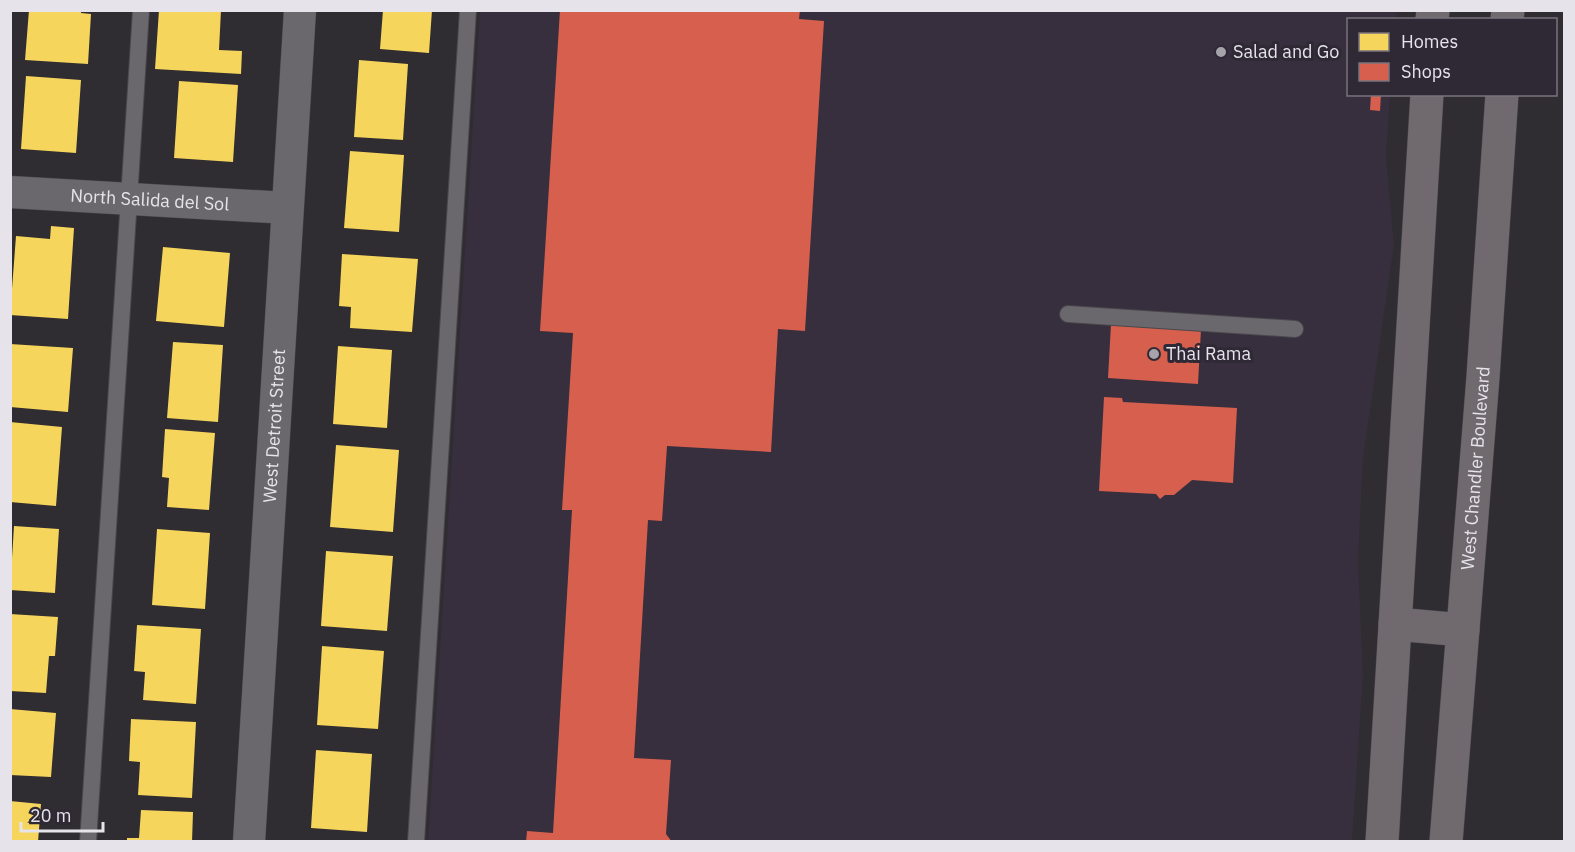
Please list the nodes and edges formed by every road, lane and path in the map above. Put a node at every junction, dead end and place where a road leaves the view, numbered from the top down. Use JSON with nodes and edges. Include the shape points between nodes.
{"nodes":[{"id":1,"x":141,"y":10,"type":"edge"},
{"id":2,"x":300,"y":10,"type":"edge"},
{"id":3,"x":468,"y":10,"type":"edge"},
{"id":4,"x":1427,"y":96,"type":"edge"},
{"id":5,"x":1502,"y":96,"type":"edge"},
{"id":6,"x":10,"y":192,"type":"edge"},
{"id":7,"x":129,"y":198,"type":"junction"},
{"id":8,"x":287,"y":208,"type":"junction"},
{"id":9,"x":1068,"y":314,"type":"dead end"},
{"id":10,"x":1295,"y":329,"type":"dead end"},
{"id":11,"x":1395,"y":624,"type":"junction"},
{"id":12,"x":1463,"y":630,"type":"junction"},
{"id":13,"x":88,"y":842,"type":"edge"},
{"id":14,"x":249,"y":842,"type":"edge"},
{"id":15,"x":416,"y":842,"type":"edge"},
{"id":16,"x":1382,"y":842,"type":"edge"},
{"id":17,"x":1446,"y":842,"type":"edge"}],
"edges":[{"from":1,"to":7,"type":"lane"},
{"from":2,"to":8,"type":"street","name":"West Detroit Street"},
{"from":3,"to":15,"type":"lane"},
{"from":4,"to":11,"type":"main road"},
{"from":5,"to":12,"type":"main road","name":"West Chandler Boulevard"},
{"from":6,"to":7,"type":"street","name":"North Salida del Sol"},
{"from":7,"to":8,"type":"street","name":"North Salida del Sol"},
{"from":7,"to":13,"type":"lane"},
{"from":8,"to":14,"type":"street","name":"West Detroit Street"},
{"from":9,"to":10,"type":"lane"},
{"from":11,"to":12,"type":"main road"},
{"from":11,"to":16,"type":"main road"},
{"from":12,"to":17,"type":"main road","name":"West Chandler Boulevard"}]}
